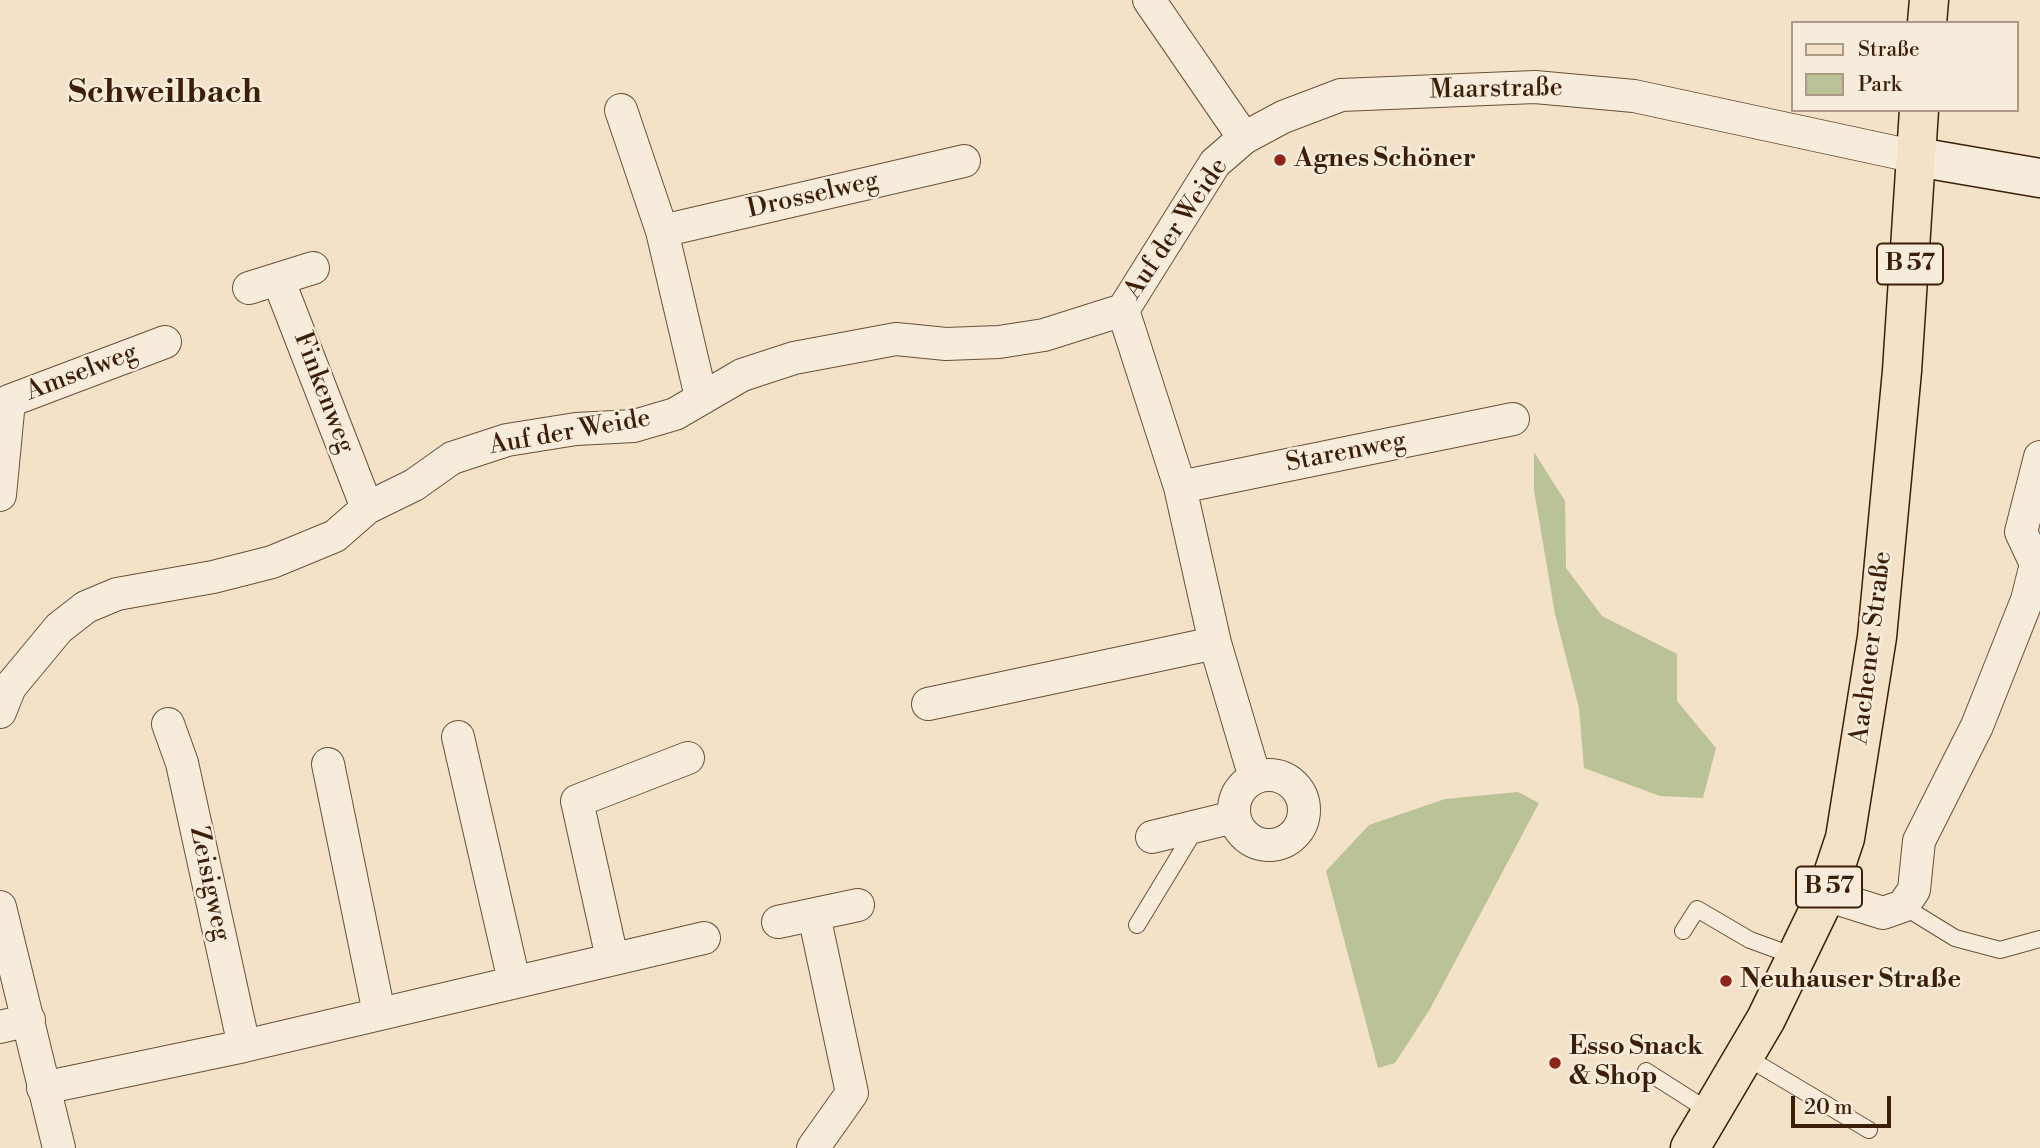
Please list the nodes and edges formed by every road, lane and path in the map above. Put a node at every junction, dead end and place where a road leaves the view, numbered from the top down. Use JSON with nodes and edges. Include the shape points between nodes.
{"nodes":[{"id":1,"x":1149,"y":0,"type":"edge"},
{"id":2,"x":1929,"y":0,"type":"edge"},
{"id":3,"x":1927,"y":21,"type":"edge"},
{"id":4,"x":621,"y":110,"type":"dead end"},
{"id":5,"x":1919,"y":112,"type":"edge"},
{"id":6,"x":1244,"y":138,"type":"junction"},
{"id":7,"x":1917,"y":157,"type":"junction"},
{"id":8,"x":964,"y":161,"type":"dead end"},
{"id":9,"x":2040,"y":178,"type":"edge"},
{"id":10,"x":662,"y":231,"type":"junction"},
{"id":11,"x":313,"y":268,"type":"dead end"},
{"id":12,"x":1124,"y":310,"type":"junction"},
{"id":13,"x":165,"y":342,"type":"dead end"},
{"id":14,"x":701,"y":397,"type":"junction"},
{"id":15,"x":1513,"y":419,"type":"dead end"},
{"id":16,"x":2040,"y":457,"type":"edge"},
{"id":17,"x":1180,"y":487,"type":"junction"},
{"id":18,"x":0,"y":495,"type":"edge"},
{"id":19,"x":367,"y":508,"type":"junction"},
{"id":20,"x":2038,"y":565,"type":"edge"},
{"id":21,"x":1214,"y":643,"type":"junction"},
{"id":22,"x":3,"y":690,"type":"edge"},
{"id":23,"x":928,"y":705,"type":"dead end"},
{"id":24,"x":168,"y":724,"type":"dead end"},
{"id":25,"x":458,"y":737,"type":"dead end"},
{"id":26,"x":688,"y":758,"type":"dead end"},
{"id":27,"x":328,"y":764,"type":"dead end"},
{"id":28,"x":1255,"y":778,"type":"junction"},
{"id":29,"x":1234,"y":817,"type":"junction"},
{"id":30,"x":1197,"y":826,"type":"junction"},
{"id":31,"x":1152,"y":837,"type":"dead end"},
{"id":32,"x":1826,"y":895,"type":"junction"},
{"id":33,"x":858,"y":905,"type":"dead end"},
{"id":34,"x":1903,"y":906,"type":"junction"},
{"id":35,"x":0,"y":907,"type":"edge"},
{"id":36,"x":814,"y":915,"type":"junction"},
{"id":37,"x":778,"y":922,"type":"dead end"},
{"id":38,"x":1137,"y":925,"type":"dead end"},
{"id":39,"x":1683,"y":931,"type":"dead end"},
{"id":40,"x":704,"y":938,"type":"dead end"},
{"id":41,"x":2040,"y":939,"type":"edge"},
{"id":42,"x":1797,"y":957,"type":"junction"},
{"id":43,"x":612,"y":958,"type":"junction"},
{"id":44,"x":514,"y":981,"type":"junction"},
{"id":45,"x":379,"y":1013,"type":"junction"},
{"id":46,"x":14,"y":1023,"type":"edge"},
{"id":47,"x":244,"y":1046,"type":"junction"},
{"id":48,"x":1746,"y":1057,"type":"junction"},
{"id":49,"x":1646,"y":1071,"type":"dead end"},
{"id":50,"x":43,"y":1088,"type":"junction"},
{"id":51,"x":1713,"y":1113,"type":"junction"},
{"id":52,"x":1869,"y":1130,"type":"dead end"},
{"id":53,"x":59,"y":1148,"type":"edge"},
{"id":54,"x":813,"y":1148,"type":"edge"},
{"id":55,"x":1690,"y":1148,"type":"edge"}],
"edges":[{"from":1,"to":6,"type":"street"},
{"from":2,"to":3,"type":"main road"},
{"from":4,"to":10,"type":"street"},
{"from":5,"to":7,"type":"main road","name":"Aachener Straße","number":"B 57"},
{"from":6,"to":7,"type":"street","name":"Maarstraße","via":[[1341,95],[1535,87],[1634,96]]},
{"from":6,"to":12,"type":"street","name":"Auf der Weide","via":[[1215,163]]},
{"from":7,"to":9,"type":"street"},
{"from":7,"to":32,"type":"main road","name":"Aachener Straße","number":"B 57","via":[[1878,637],[1845,838]]},
{"from":8,"to":10,"type":"street","name":"Drosselweg"},
{"from":10,"to":14,"type":"street"},
{"from":11,"to":19,"type":"street","name":"Finkenweg","via":[[263,284]]},
{"from":12,"to":14,"type":"street","name":"Auf der Weide","via":[[1044,335],[999,342],[946,344],[895,339],[827,350],[742,375]]},
{"from":12,"to":17,"type":"street"},
{"from":13,"to":18,"type":"street","name":"Amselweg","via":[[9,401]]},
{"from":14,"to":19,"type":"street","name":"Auf der Weide","via":[[675,414],[635,426],[507,440],[452,458],[414,485]]},
{"from":15,"to":17,"type":"street","name":"Starenweg"},
{"from":16,"to":20,"type":"street","via":[[2021,532]]},
{"from":17,"to":21,"type":"street"},
{"from":19,"to":22,"type":"street","name":"Auf der Weide","via":[[335,536],[272,562],[117,594],[86,607],[60,628]]},
{"from":20,"to":34,"type":"street","via":[[1977,726],[1919,841],[1914,890]]},
{"from":21,"to":23,"type":"street"},
{"from":21,"to":28,"type":"street"},
{"from":24,"to":47,"type":"street","name":"Zeisigweg","via":[[183,763]]},
{"from":25,"to":44,"type":"street"},
{"from":26,"to":43,"type":"street","via":[[577,801]]},
{"from":27,"to":45,"type":"street"},
{"from":28,"to":29,"type":"street","via":[[1238,794]]},
{"from":28,"to":29,"type":"street","via":[[1278,776],[1289,781],[1303,800],[1302,823],[1290,838],[1268,846],[1246,837]]},
{"from":29,"to":30,"type":"street"},
{"from":30,"to":31,"type":"street"},
{"from":30,"to":38,"type":"lane"},
{"from":32,"to":34,"type":"street","via":[[1883,913]]},
{"from":32,"to":42,"type":"main road","name":"Aachener Straße","number":"B 57"},
{"from":33,"to":36,"type":"street"},
{"from":34,"to":41,"type":"lane","via":[[1955,937],[2000,950]]},
{"from":35,"to":46,"type":"street"},
{"from":36,"to":37,"type":"street"},
{"from":36,"to":54,"type":"street","via":[[852,1093]]},
{"from":39,"to":42,"type":"lane","via":[[1697,909],[1750,940]]},
{"from":40,"to":43,"type":"street"},
{"from":42,"to":48,"type":"main road","name":"Aachener Straße","number":"B 57"},
{"from":43,"to":44,"type":"street"},
{"from":44,"to":45,"type":"street"},
{"from":45,"to":47,"type":"street"},
{"from":46,"to":50,"type":"street"},
{"from":47,"to":50,"type":"street"},
{"from":48,"to":51,"type":"main road","name":"Aachener Straße","number":"B 57"},
{"from":48,"to":52,"type":"lane"},
{"from":49,"to":51,"type":"lane"},
{"from":50,"to":53,"type":"street"},
{"from":51,"to":55,"type":"main road","name":"Aachener Straße","number":"B 57"}]}
